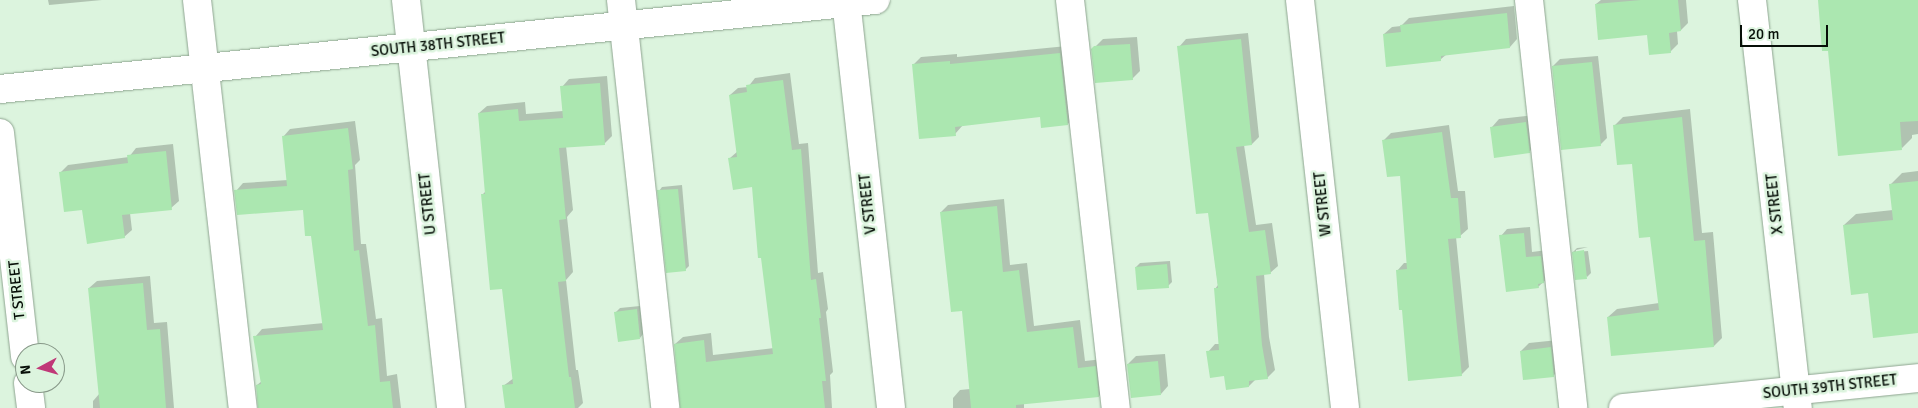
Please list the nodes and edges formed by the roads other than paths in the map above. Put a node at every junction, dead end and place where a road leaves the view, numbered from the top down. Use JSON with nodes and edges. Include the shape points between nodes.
{"nodes":[{"id":1,"x":197,"y":0,"type":"edge"},
{"id":2,"x":406,"y":0,"type":"edge"},
{"id":3,"x":875,"y":0,"type":"edge"},
{"id":4,"x":1070,"y":0,"type":"edge"},
{"id":5,"x":1300,"y":0,"type":"edge"},
{"id":6,"x":1529,"y":0,"type":"edge"},
{"id":7,"x":1752,"y":0,"type":"edge"},
{"id":8,"x":846,"y":1,"type":"edge"},
{"id":9,"x":622,"y":13,"type":"edge"},
{"id":10,"x":411,"y":48,"type":"junction"},
{"id":11,"x":205,"y":69,"type":"junction"},
{"id":12,"x":0,"y":89,"type":"edge"},
{"id":13,"x":0,"y":132,"type":"edge"},
{"id":14,"x":23,"y":343,"type":"edge"},
{"id":15,"x":1918,"y":378,"type":"edge"},
{"id":16,"x":29,"y":393,"type":"edge"},
{"id":17,"x":1797,"y":399,"type":"edge"},
{"id":18,"x":31,"y":408,"type":"edge"},
{"id":19,"x":243,"y":408,"type":"edge"},
{"id":20,"x":451,"y":408,"type":"edge"},
{"id":21,"x":665,"y":408,"type":"edge"},
{"id":22,"x":891,"y":408,"type":"edge"},
{"id":23,"x":1116,"y":408,"type":"edge"},
{"id":24,"x":1345,"y":408,"type":"edge"},
{"id":25,"x":1574,"y":408,"type":"edge"},
{"id":26,"x":1624,"y":408,"type":"edge"}],
"edges":[{"from":1,"to":11,"type":"street"},
{"from":2,"to":10,"type":"street","name":"U STREET"},
{"from":3,"to":8,"type":"street","name":"SOUTH 38TH STREET"},
{"from":4,"to":23,"type":"street"},
{"from":5,"to":24,"type":"street","name":"W STREET"},
{"from":6,"to":25,"type":"street"},
{"from":7,"to":17,"type":"street","name":"X STREET"},
{"from":8,"to":9,"type":"street","name":"SOUTH 38TH STREET"},
{"from":8,"to":22,"type":"street","name":"V STREET"},
{"from":9,"to":10,"type":"street","name":"SOUTH 38TH STREET"},
{"from":9,"to":21,"type":"street"},
{"from":10,"to":11,"type":"street","name":"SOUTH 38TH STREET"},
{"from":10,"to":20,"type":"street","name":"U STREET"},
{"from":11,"to":12,"type":"street","name":"SOUTH 38TH STREET"},
{"from":11,"to":19,"type":"street"},
{"from":13,"to":14,"type":"street","name":"T STREET"},
{"from":15,"to":17,"type":"street","name":"SOUTH 39TH STREET"},
{"from":16,"to":18,"type":"street"},
{"from":17,"to":26,"type":"street","name":"SOUTH 39TH STREET"}]}
